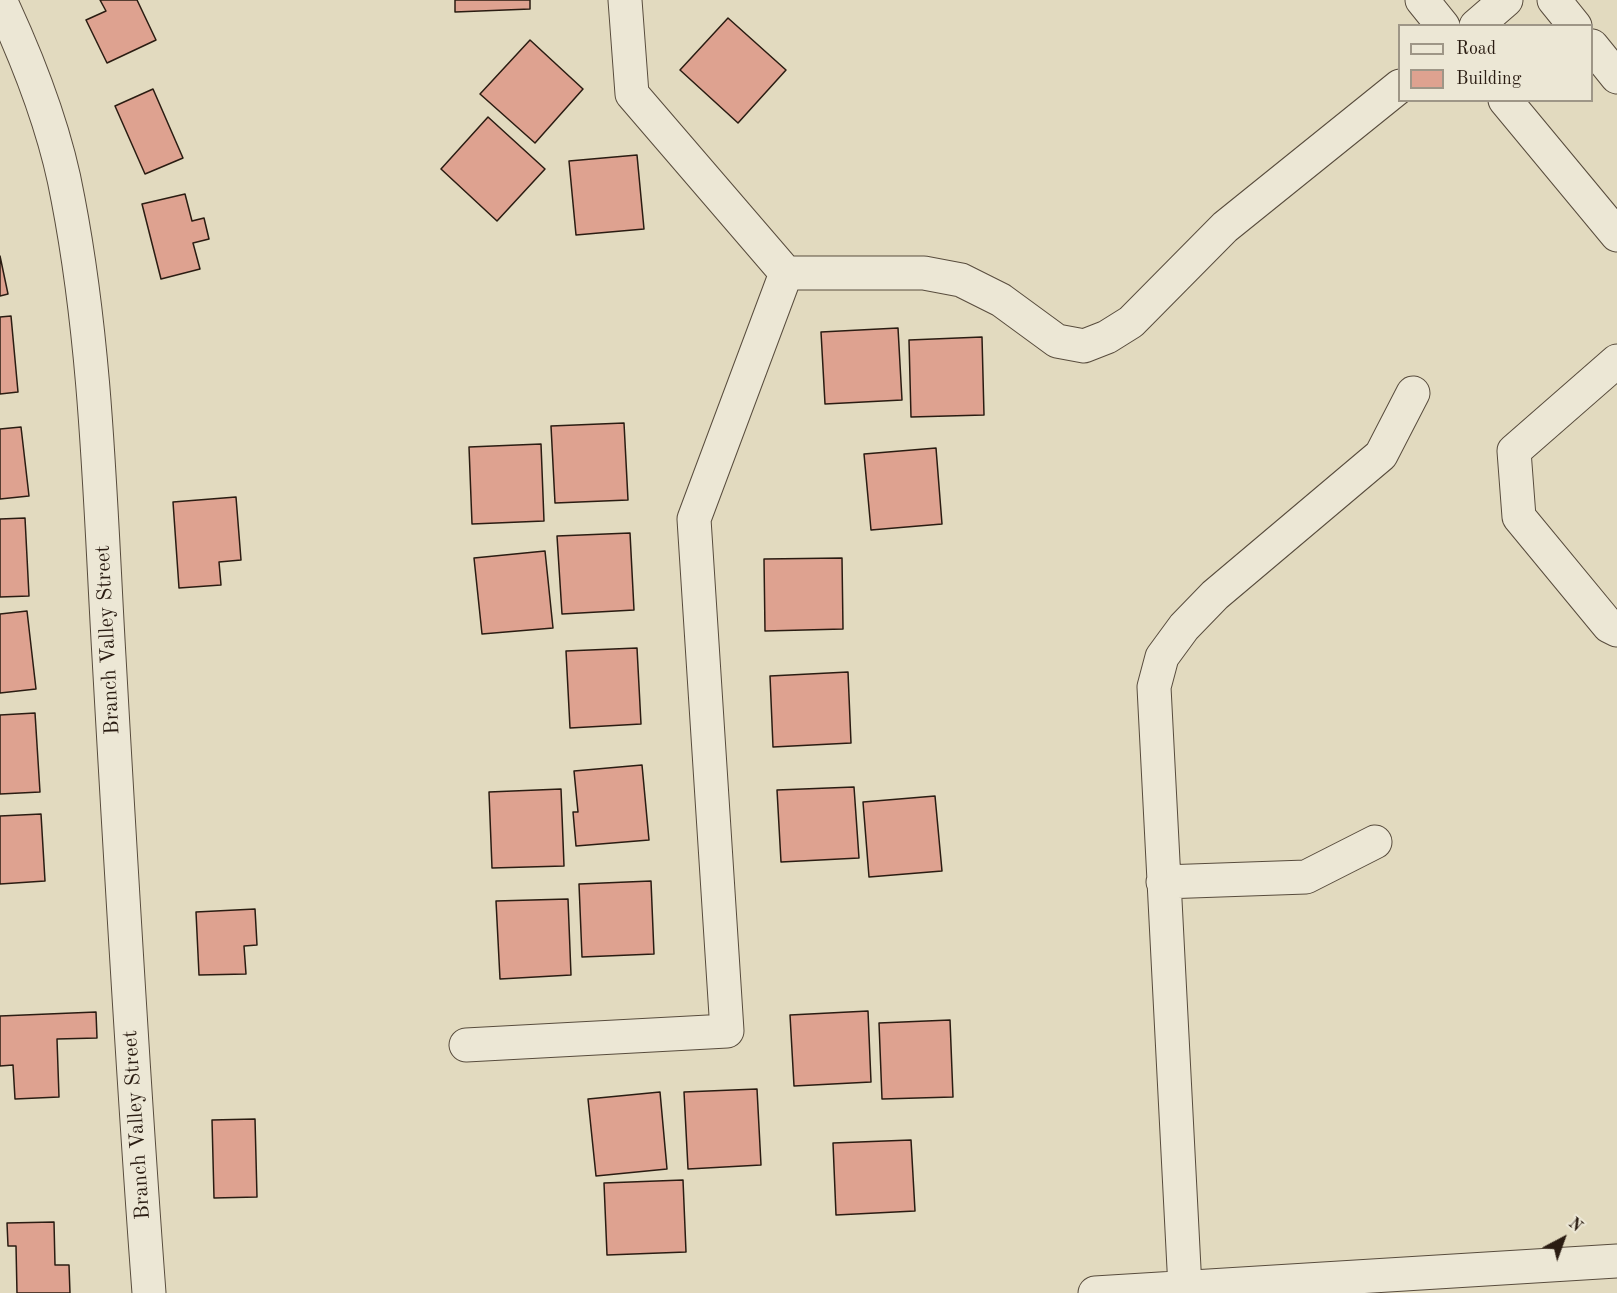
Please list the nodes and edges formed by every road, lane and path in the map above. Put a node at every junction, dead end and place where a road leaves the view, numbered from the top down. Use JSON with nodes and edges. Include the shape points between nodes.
{"nodes":[{"id":1,"x":0,"y":0,"type":"edge"},
{"id":2,"x":625,"y":0,"type":"edge"},
{"id":3,"x":1422,"y":0,"type":"edge"},
{"id":4,"x":1506,"y":0,"type":"edge"},
{"id":5,"x":1554,"y":0,"type":"edge"},
{"id":6,"x":1441,"y":24,"type":"edge"},
{"id":7,"x":1478,"y":24,"type":"edge"},
{"id":8,"x":1573,"y":24,"type":"edge"},
{"id":9,"x":1593,"y":47,"type":"edge"},
{"id":10,"x":1617,"y":77,"type":"edge"},
{"id":11,"x":1398,"y":88,"type":"edge"},
{"id":12,"x":1507,"y":102,"type":"edge"},
{"id":13,"x":1617,"y":235,"type":"edge"},
{"id":14,"x":786,"y":273,"type":"junction"},
{"id":15,"x":1617,"y":361,"type":"edge"},
{"id":16,"x":1413,"y":393,"type":"dead end"},
{"id":17,"x":1617,"y":630,"type":"edge"},
{"id":18,"x":1375,"y":842,"type":"dead end"},
{"id":19,"x":1163,"y":882,"type":"junction"},
{"id":20,"x":466,"y":1045,"type":"dead end"},
{"id":21,"x":1617,"y":1260,"type":"edge"},
{"id":22,"x":1185,"y":1288,"type":"junction"},
{"id":23,"x":149,"y":1293,"type":"edge"},
{"id":24,"x":1095,"y":1293,"type":"edge"}],
"edges":[{"from":1,"to":23,"type":"street","name":"Branch Valley Street","via":[[22,49],[68,197],[92,358]]},
{"from":2,"to":14,"type":"street","via":[[632,94]]},
{"from":3,"to":6,"type":"street"},
{"from":4,"to":7,"type":"street"},
{"from":5,"to":8,"type":"street"},
{"from":9,"to":10,"type":"street"},
{"from":11,"to":14,"type":"street","via":[[1225,228],[1131,322],[1084,346],[1057,341],[1001,300],[961,280],[924,273]]},
{"from":12,"to":13,"type":"street"},
{"from":14,"to":20,"type":"street","via":[[694,519],[728,1031]]},
{"from":15,"to":17,"type":"street","via":[[1514,451],[1519,517],[1609,626]]},
{"from":16,"to":19,"type":"street","via":[[1381,455],[1215,595],[1162,657],[1154,687]]},
{"from":18,"to":19,"type":"street","via":[[1306,877]]},
{"from":19,"to":22,"type":"street"},
{"from":21,"to":22,"type":"street"},
{"from":22,"to":24,"type":"street"}]}
